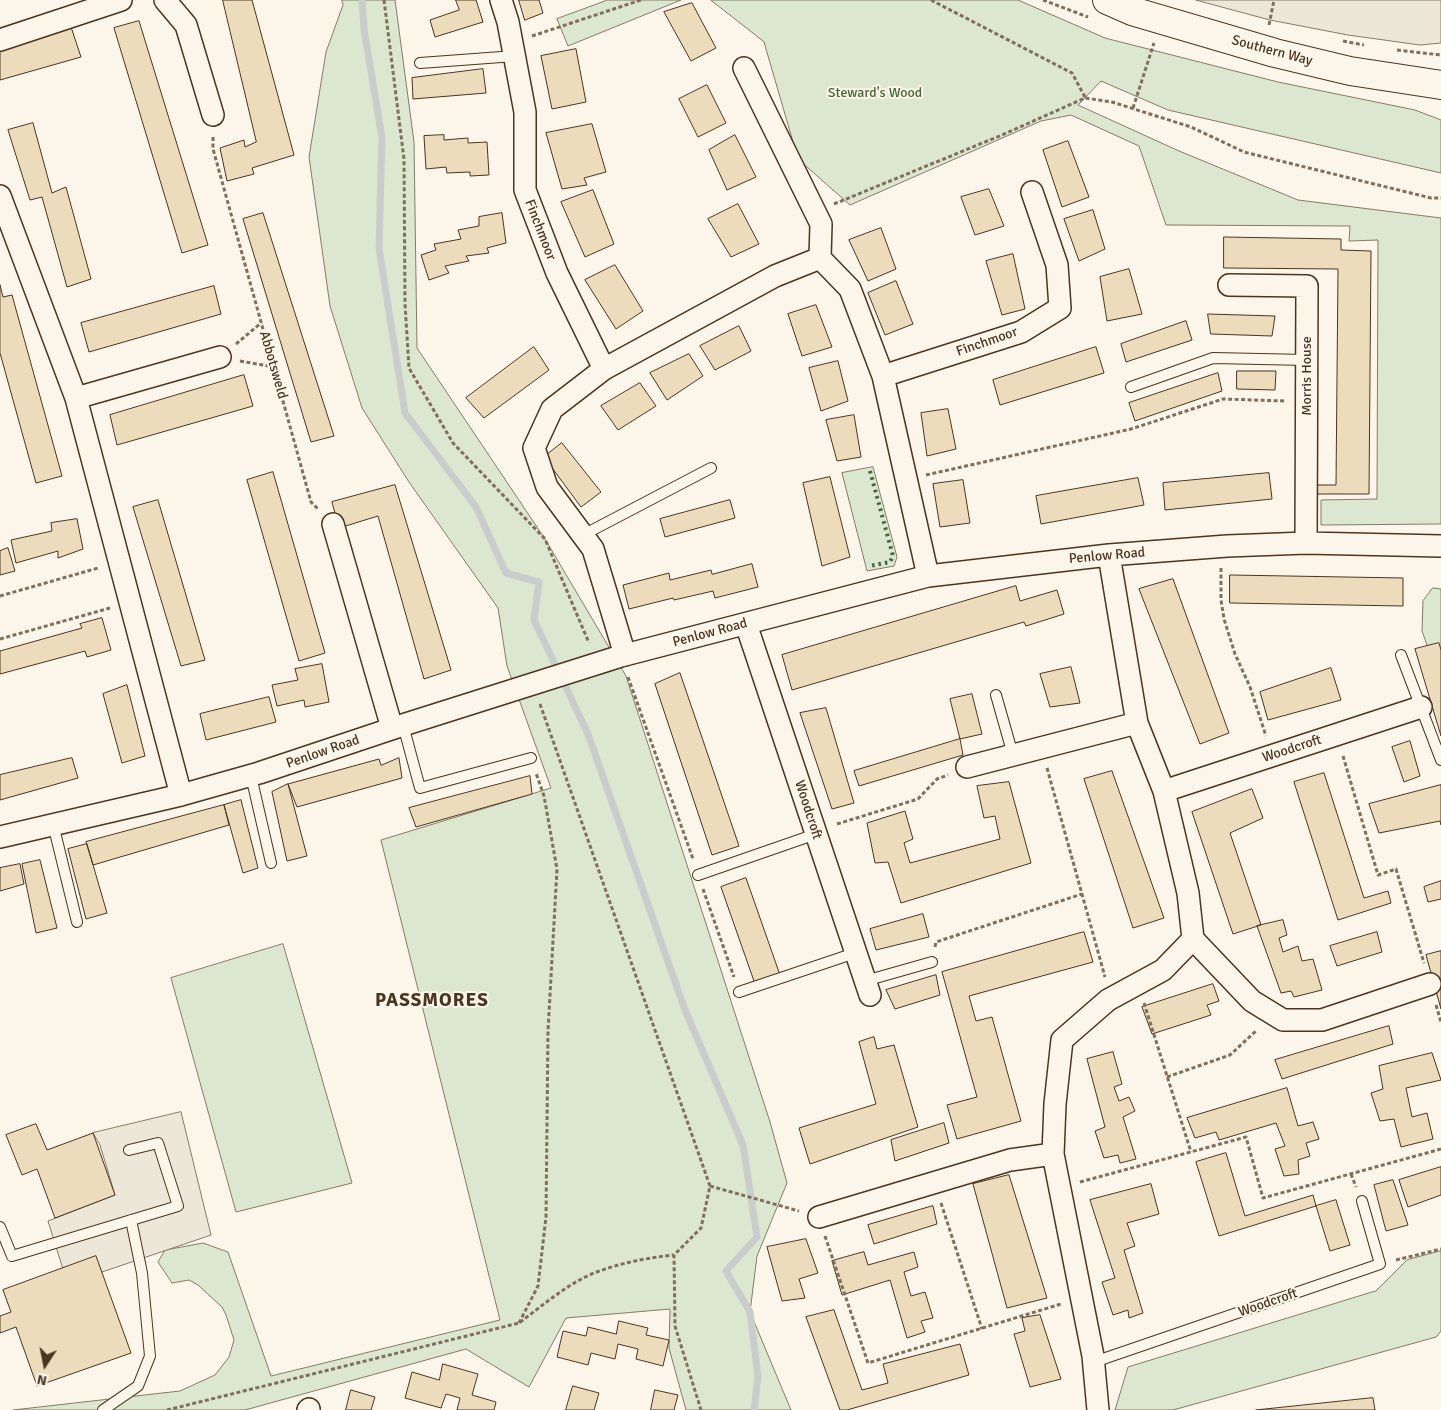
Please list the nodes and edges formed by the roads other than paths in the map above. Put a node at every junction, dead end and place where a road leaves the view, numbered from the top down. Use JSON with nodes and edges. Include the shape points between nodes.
{"nodes":[{"id":1,"x":121,"y":0,"type":"edge"},
{"id":2,"x":165,"y":0,"type":"edge"},
{"id":3,"x":501,"y":0,"type":"edge"},
{"id":4,"x":1107,"y":0,"type":"edge"},
{"id":5,"x":86,"y":6,"type":"edge"},
{"id":6,"x":0,"y":40,"type":"edge"},
{"id":7,"x":512,"y":40,"type":"junction"},
{"id":8,"x":420,"y":63,"type":"dead end"},
{"id":9,"x":744,"y":68,"type":"dead end"},
{"id":10,"x":1441,"y":85,"type":"edge"},
{"id":11,"x":213,"y":115,"type":"road end"},
{"id":12,"x":1032,"y":192,"type":"dead end"},
{"id":13,"x":0,"y":196,"type":"edge"},
{"id":14,"x":820,"y":258,"type":"junction"},
{"id":15,"x":1229,"y":285,"type":"dead end"},
{"id":16,"x":220,"y":357,"type":"road end"},
{"id":17,"x":1307,"y":360,"type":"junction"},
{"id":18,"x":604,"y":369,"type":"junction"},
{"id":19,"x":883,"y":376,"type":"junction"},
{"id":20,"x":1131,"y":387,"type":"dead end"},
{"id":21,"x":76,"y":398,"type":"junction"},
{"id":22,"x":711,"y":468,"type":"dead end"},
{"id":23,"x":333,"y":524,"type":"road end"},
{"id":24,"x":583,"y":535,"type":"junction"},
{"id":25,"x":1306,"y":543,"type":"junction"},
{"id":26,"x":1441,"y":546,"type":"edge"},
{"id":27,"x":1109,"y":555,"type":"junction"},
{"id":28,"x":928,"y":576,"type":"junction"},
{"id":29,"x":746,"y":624,"type":"junction"},
{"id":30,"x":623,"y":656,"type":"junction"},
{"id":31,"x":1401,"y":656,"type":"dead end"},
{"id":32,"x":996,"y":696,"type":"dead end"},
{"id":33,"x":1421,"y":707,"type":"junction"},
{"id":34,"x":1137,"y":723,"type":"junction"},
{"id":35,"x":397,"y":726,"type":"junction"},
{"id":36,"x":1013,"y":755,"type":"junction"},
{"id":37,"x":531,"y":758,"type":"road end"},
{"id":38,"x":1441,"y":760,"type":"edge"},
{"id":39,"x":967,"y":767,"type":"road end"},
{"id":40,"x":251,"y":776,"type":"junction"},
{"id":41,"x":1164,"y":791,"type":"junction"},
{"id":42,"x":181,"y":795,"type":"junction"},
{"id":43,"x":53,"y":824,"type":"junction"},
{"id":44,"x":815,"y":833,"type":"junction"},
{"id":45,"x":0,"y":837,"type":"edge"},
{"id":46,"x":272,"y":863,"type":"dead end"},
{"id":47,"x":698,"y":875,"type":"road end"},
{"id":48,"x":77,"y":922,"type":"dead end"},
{"id":49,"x":1193,"y":939,"type":"junction"},
{"id":50,"x":855,"y":953,"type":"junction"},
{"id":51,"x":932,"y":962,"type":"road end"},
{"id":52,"x":1430,"y":984,"type":"road end"},
{"id":53,"x":867,"y":988,"type":"joint"},
{"id":54,"x":739,"y":992,"type":"road end"},
{"id":55,"x":129,"y":1150,"type":"dead end"},
{"id":56,"x":1053,"y":1154,"type":"junction"},
{"id":57,"x":1362,"y":1201,"type":"dead end"},
{"id":58,"x":819,"y":1217,"type":"road end"},
{"id":59,"x":131,"y":1220,"type":"junction"},
{"id":60,"x":0,"y":1227,"type":"edge"},
{"id":61,"x":1094,"y":1362,"type":"junction"},
{"id":62,"x":104,"y":1410,"type":"edge"},
{"id":63,"x":1098,"y":1410,"type":"edge"}],
"edges":[{"from":1,"to":5,"type":"street"},
{"from":2,"to":11,"type":"street","via":[[186,25]]},
{"from":3,"to":7,"type":"street","name":"Finchmoor"},
{"from":4,"to":10,"type":"main road","name":"Southern Way","via":[[1132,11],[1275,53],[1350,71]]},
{"from":5,"to":6,"type":"street"},
{"from":7,"to":8,"type":"lane"},
{"from":7,"to":18,"type":"street","name":"Finchmoor","via":[[525,112],[525,190],[557,273]]},
{"from":9,"to":14,"type":"street","via":[[821,224]]},
{"from":12,"to":19,"type":"street","name":"Finchmoor","via":[[1057,265],[1060,308],[1021,332]]},
{"from":13,"to":21,"type":"street"},
{"from":14,"to":18,"type":"street","via":[[776,276]]},
{"from":14,"to":19,"type":"street","via":[[850,289]]},
{"from":15,"to":17,"type":"street","name":"Morris House","via":[[1307,286]]},
{"from":16,"to":21,"type":"street"},
{"from":17,"to":20,"type":"lane","via":[[1213,358]]},
{"from":17,"to":25,"type":"street","name":"Morris House"},
{"from":18,"to":24,"type":"street","via":[[552,409],[534,448],[547,487]]},
{"from":19,"to":28,"type":"street"},
{"from":21,"to":42,"type":"street"},
{"from":22,"to":24,"type":"lane"},
{"from":23,"to":35,"type":"street"},
{"from":24,"to":30,"type":"street","via":[[593,549]]},
{"from":25,"to":26,"type":"street","name":"Penlow Road"},
{"from":25,"to":27,"type":"street","name":"Penlow Road"},
{"from":27,"to":28,"type":"street","name":"Penlow Road"},
{"from":27,"to":34,"type":"street"},
{"from":28,"to":29,"type":"street","name":"Penlow Road"},
{"from":29,"to":30,"type":"street","name":"Penlow Road"},
{"from":29,"to":44,"type":"street","name":"Woodcroft"},
{"from":30,"to":35,"type":"street","name":"Penlow Road"},
{"from":31,"to":33,"type":"lane"},
{"from":32,"to":36,"type":"lane"},
{"from":33,"to":38,"type":"lane"},
{"from":33,"to":41,"type":"street","name":"Woodcroft"},
{"from":34,"to":36,"type":"street"},
{"from":34,"to":41,"type":"street"},
{"from":35,"to":37,"type":"lane","via":[[420,788]]},
{"from":35,"to":40,"type":"street","name":"Penlow Road"},
{"from":36,"to":39,"type":"street"},
{"from":40,"to":42,"type":"street","name":"Penlow Road"},
{"from":40,"to":46,"type":"lane"},
{"from":41,"to":49,"type":"street","via":[[1188,893]]},
{"from":42,"to":43,"type":"street","name":"Penlow Road"},
{"from":43,"to":45,"type":"street","name":"Penlow Road"},
{"from":43,"to":48,"type":"lane"},
{"from":44,"to":47,"type":"lane"},
{"from":44,"to":50,"type":"street","name":"Woodcroft"},
{"from":49,"to":52,"type":"street","via":[[1252,1000],[1283,1020],[1322,1020]]},
{"from":49,"to":56,"type":"street","via":[[1163,970],[1111,999],[1062,1040]]},
{"from":50,"to":53,"type":"street","name":"Woodcroft"},
{"from":50,"to":54,"type":"lane"},
{"from":51,"to":53,"type":"lane"},
{"from":55,"to":59,"type":"lane","via":[[158,1143],[178,1206]]},
{"from":56,"to":58,"type":"street","via":[[1010,1160]]},
{"from":56,"to":61,"type":"street"},
{"from":57,"to":61,"type":"lane","name":"Woodcroft","via":[[1380,1264]]},
{"from":59,"to":60,"type":"lane","via":[[12,1256]]},
{"from":59,"to":62,"type":"lane","via":[[142,1273],[150,1356],[138,1386]]},
{"from":61,"to":63,"type":"street"}]}
